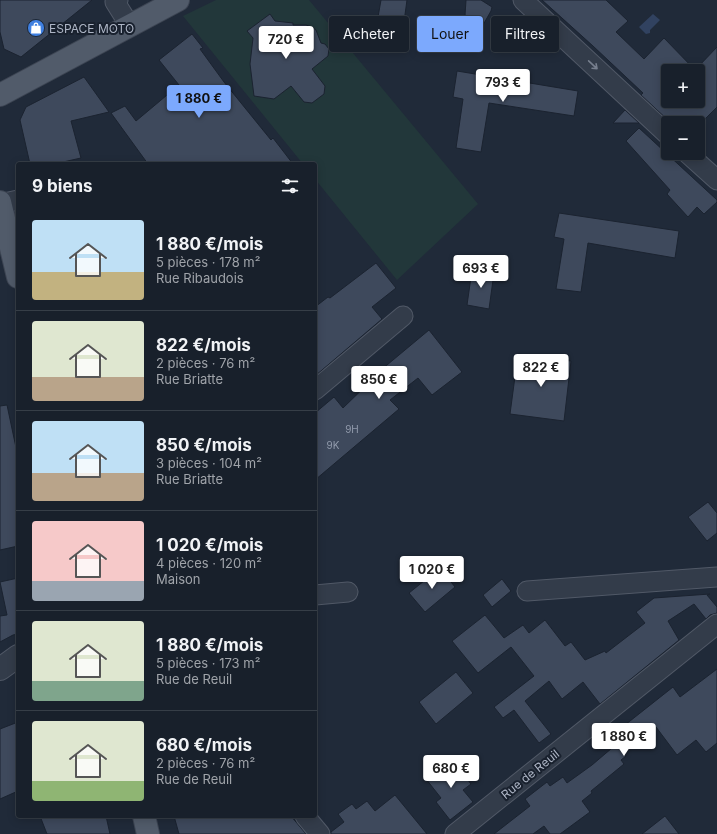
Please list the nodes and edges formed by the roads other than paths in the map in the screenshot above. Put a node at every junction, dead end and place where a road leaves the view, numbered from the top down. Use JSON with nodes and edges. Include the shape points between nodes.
{"nodes":[{"id":1,"x":118,"y":0,"type":"edge"},
{"id":2,"x":178,"y":0,"type":"edge"},
{"id":3,"x":523,"y":0,"type":"edge"},
{"id":4,"x":130,"y":26,"type":"junction"},
{"id":5,"x":0,"y":94,"type":"edge"},
{"id":6,"x":661,"y":128,"type":"edge"},
{"id":7,"x":696,"y":160,"type":"edge"},
{"id":8,"x":717,"y":180,"type":"edge"},
{"id":9,"x":16,"y":200,"type":"edge"},
{"id":10,"x":0,"y":203,"type":"edge"},
{"id":11,"x":16,"y":269,"type":"edge"},
{"id":12,"x":403,"y":316,"type":"dead end"},
{"id":13,"x":317,"y":388,"type":"edge"},
{"id":14,"x":717,"y":577,"type":"edge"},
{"id":15,"x":528,"y":591,"type":"dead end"},
{"id":16,"x":348,"y":592,"type":"dead end"},
{"id":17,"x":317,"y":595,"type":"edge"},
{"id":18,"x":717,"y":624,"type":"edge"},
{"id":19,"x":16,"y":657,"type":"edge"},
{"id":20,"x":0,"y":669,"type":"edge"},
{"id":21,"x":16,"y":670,"type":"edge"},
{"id":22,"x":144,"y":818,"type":"edge"},
{"id":23,"x":307,"y":818,"type":"edge"},
{"id":24,"x":148,"y":834,"type":"edge"},
{"id":25,"x":320,"y":834,"type":"edge"},
{"id":26,"x":455,"y":834,"type":"edge"}],
"edges":[{"from":1,"to":4,"type":"street","via":[[115,2]]},
{"from":2,"to":4,"type":"main road"},
{"from":3,"to":6,"type":"street","one_way":true},
{"from":4,"to":5,"type":"main road"},
{"from":7,"to":8,"type":"street"},
{"from":9,"to":10,"type":"street"},
{"from":10,"to":11,"type":"main road"},
{"from":12,"to":13,"type":"street"},
{"from":14,"to":15,"type":"street"},
{"from":16,"to":17,"type":"street"},
{"from":18,"to":26,"type":"street","name":"Rue de Reuil"},
{"from":19,"to":20,"type":"street"},
{"from":20,"to":21,"type":"street"},
{"from":22,"to":24,"type":"main road"},
{"from":23,"to":25,"type":"street"}]}
